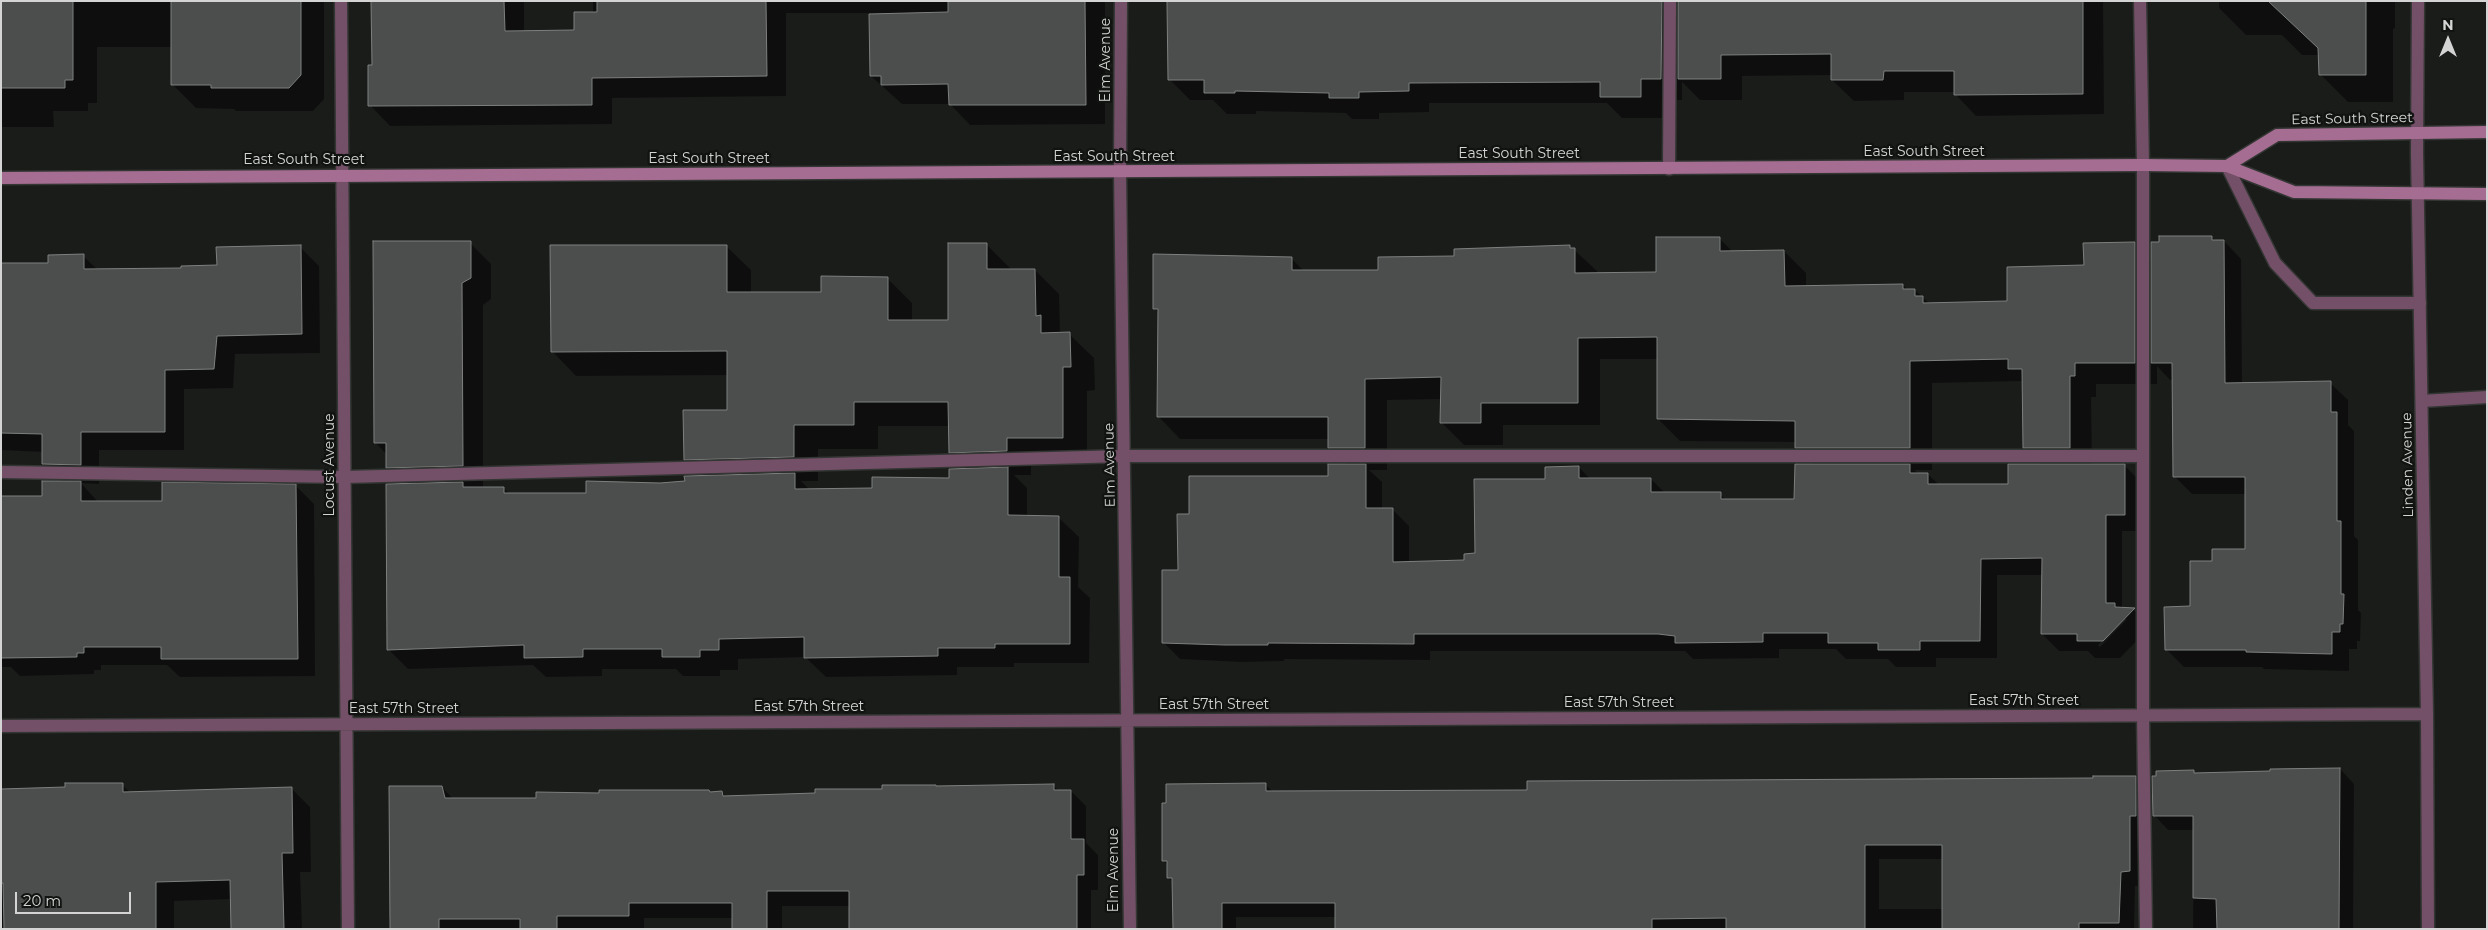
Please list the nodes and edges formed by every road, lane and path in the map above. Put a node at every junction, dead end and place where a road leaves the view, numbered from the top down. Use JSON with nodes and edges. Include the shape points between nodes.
{"nodes":[{"id":1,"x":341,"y":1,"type":"edge"},
{"id":2,"x":1121,"y":1,"type":"edge"},
{"id":3,"x":1670,"y":1,"type":"edge"},
{"id":4,"x":2140,"y":1,"type":"edge"},
{"id":5,"x":2418,"y":1,"type":"edge"},
{"id":6,"x":2487,"y":132,"type":"edge"},
{"id":7,"x":2417,"y":133,"type":"junction"},
{"id":8,"x":2143,"y":165,"type":"junction"},
{"id":9,"x":2227,"y":166,"type":"junction"},
{"id":10,"x":1669,"y":168,"type":"junction"},
{"id":11,"x":1120,"y":172,"type":"junction"},
{"id":12,"x":342,"y":175,"type":"junction"},
{"id":13,"x":1,"y":178,"type":"edge"},
{"id":14,"x":2418,"y":194,"type":"junction"},
{"id":15,"x":2487,"y":194,"type":"edge"},
{"id":16,"x":2420,"y":303,"type":"junction"},
{"id":17,"x":2487,"y":397,"type":"edge"},
{"id":18,"x":2422,"y":401,"type":"junction"},
{"id":19,"x":1124,"y":456,"type":"junction"},
{"id":20,"x":2143,"y":456,"type":"junction"},
{"id":21,"x":1,"y":472,"type":"edge"},
{"id":22,"x":345,"y":477,"type":"junction"},
{"id":23,"x":2426,"y":714,"type":"junction"},
{"id":24,"x":2143,"y":715,"type":"junction"},
{"id":25,"x":1128,"y":720,"type":"junction"},
{"id":26,"x":346,"y":724,"type":"junction"},
{"id":27,"x":1,"y":726,"type":"edge"},
{"id":28,"x":348,"y":929,"type":"edge"},
{"id":29,"x":1130,"y":929,"type":"edge"},
{"id":30,"x":2146,"y":929,"type":"edge"},
{"id":31,"x":2428,"y":929,"type":"edge"}],
"edges":[{"from":1,"to":12,"type":"street","name":"Locust Avenue"},
{"from":2,"to":11,"type":"street","name":"Elm Avenue"},
{"from":3,"to":10,"type":"street"},
{"from":4,"to":8,"type":"street"},
{"from":5,"to":7,"type":"street","name":"Linden Avenue"},
{"from":6,"to":7,"type":"street","name":"East South Street"},
{"from":7,"to":9,"type":"street","name":"East South Street","via":[[2277,135]]},
{"from":7,"to":14,"type":"street","name":"Linden Avenue"},
{"from":8,"to":9,"type":"street","name":"East South Street"},
{"from":8,"to":10,"type":"street","name":"East South Street"},
{"from":8,"to":20,"type":"street"},
{"from":9,"to":14,"type":"street","name":"East South Street","via":[[2294,192]]},
{"from":9,"to":16,"type":"street","via":[[2275,263],[2314,303]]},
{"from":10,"to":11,"type":"street","name":"East South Street"},
{"from":11,"to":12,"type":"street","name":"East South Street"},
{"from":11,"to":19,"type":"street","name":"Elm Avenue"},
{"from":12,"to":13,"type":"street","name":"East South Street"},
{"from":12,"to":22,"type":"street","name":"Locust Avenue"},
{"from":14,"to":15,"type":"street","name":"East South Street"},
{"from":14,"to":16,"type":"street","name":"Linden Avenue"},
{"from":16,"to":18,"type":"street","name":"Linden Avenue"},
{"from":17,"to":18,"type":"street"},
{"from":18,"to":23,"type":"street","name":"Linden Avenue"},
{"from":19,"to":20,"type":"street"},
{"from":19,"to":22,"type":"street"},
{"from":19,"to":25,"type":"street","name":"Elm Avenue"},
{"from":20,"to":24,"type":"street"},
{"from":21,"to":22,"type":"street"},
{"from":22,"to":26,"type":"street","name":"Locust Avenue"},
{"from":23,"to":24,"type":"street","name":"East 57th Street"},
{"from":23,"to":31,"type":"street","name":"Linden Avenue"},
{"from":24,"to":25,"type":"street","name":"East 57th Street"},
{"from":24,"to":30,"type":"street"},
{"from":25,"to":26,"type":"street","name":"East 57th Street"},
{"from":25,"to":29,"type":"street","name":"Elm Avenue"},
{"from":26,"to":27,"type":"street","name":"East 57th Street"},
{"from":26,"to":28,"type":"street","name":"Locust Avenue"}]}
